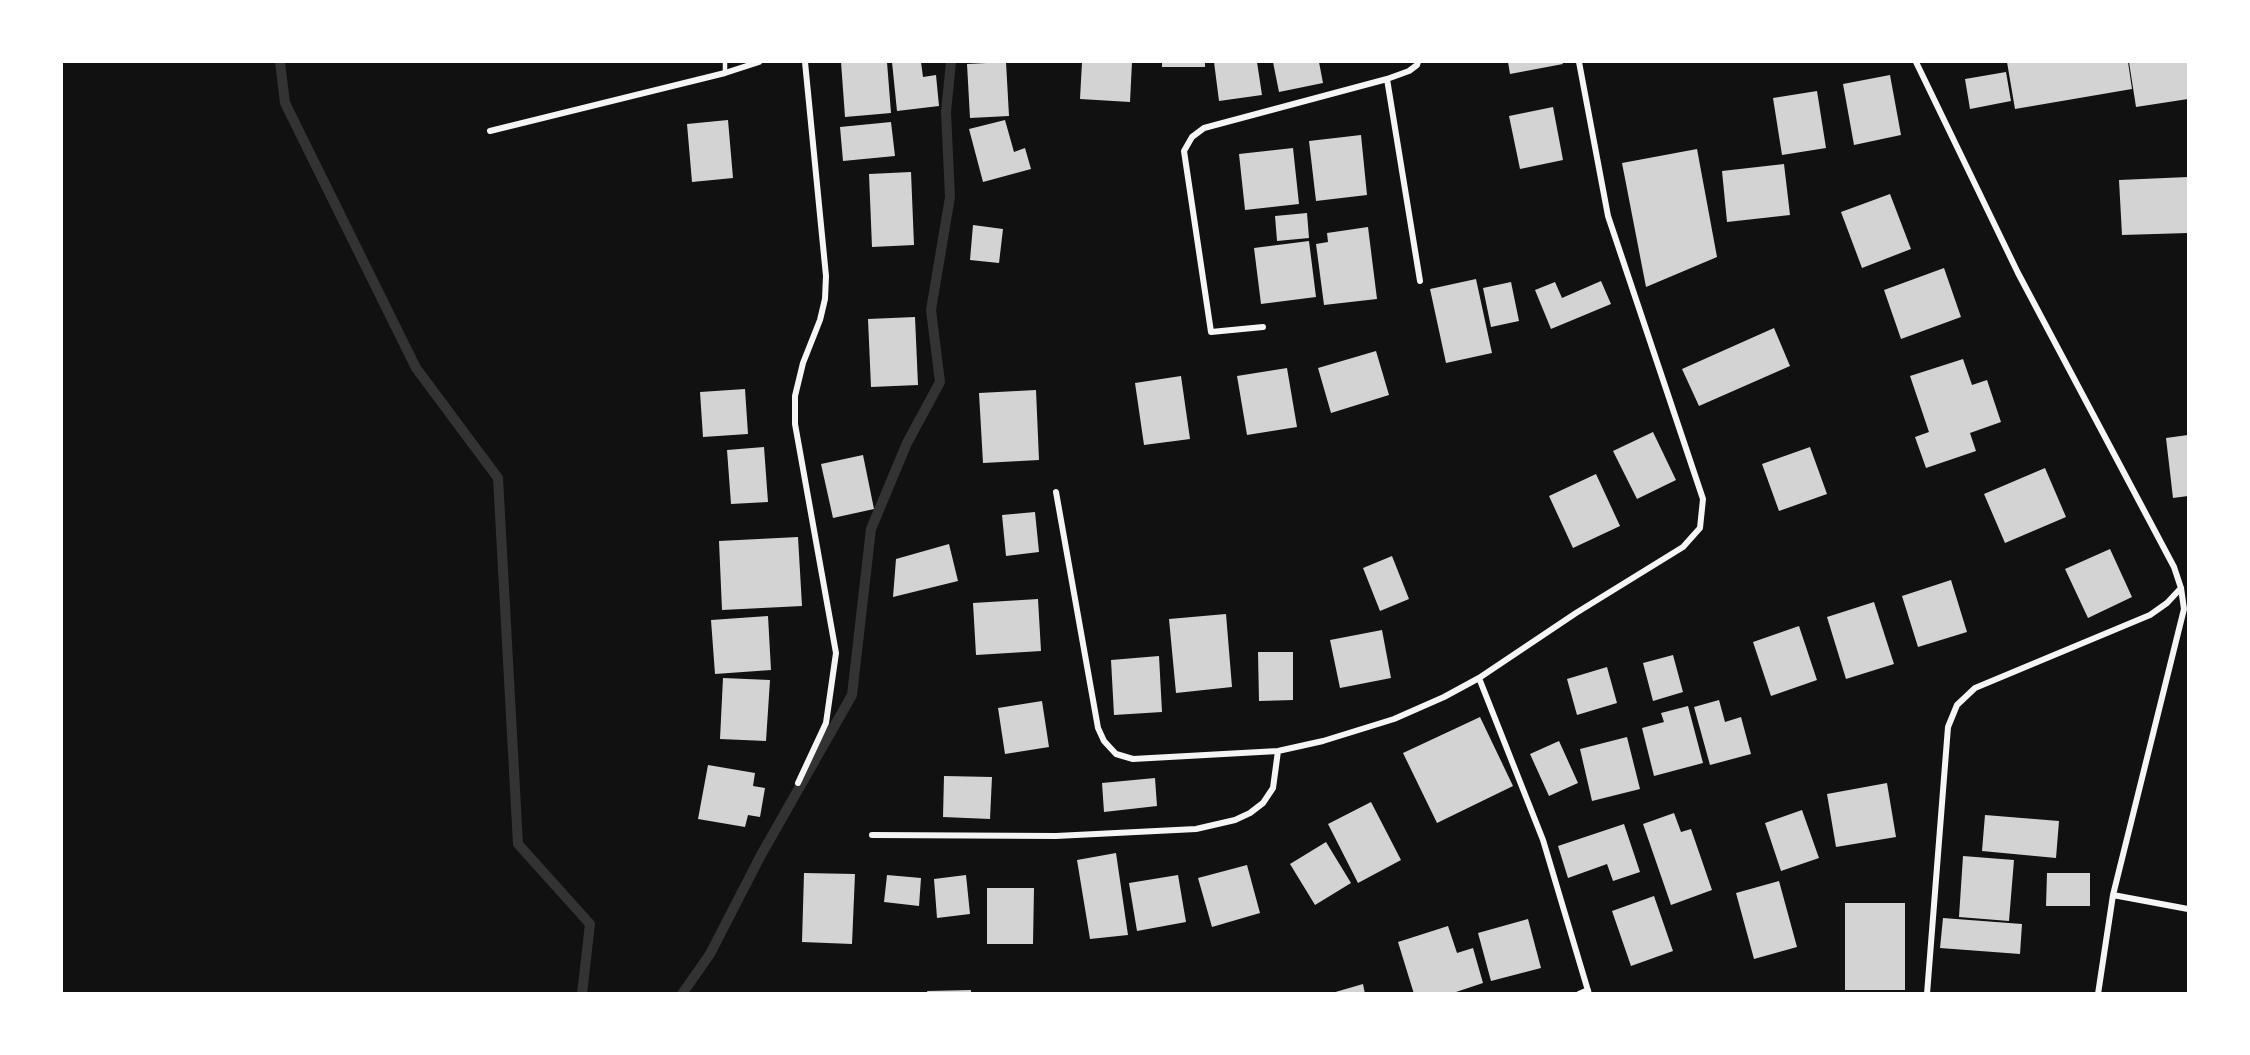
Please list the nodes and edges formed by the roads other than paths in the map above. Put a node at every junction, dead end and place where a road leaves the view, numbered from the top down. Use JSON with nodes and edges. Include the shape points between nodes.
{"nodes":[{"id":1,"x":724,"y":62,"type":"edge"},
{"id":2,"x":759,"y":62,"type":"edge"},
{"id":3,"x":805,"y":62,"type":"edge"},
{"id":4,"x":1418,"y":62,"type":"edge"},
{"id":5,"x":1579,"y":62,"type":"edge"},
{"id":6,"x":1916,"y":62,"type":"edge"},
{"id":7,"x":725,"y":73,"type":"junction"},
{"id":8,"x":1387,"y":79,"type":"junction"},
{"id":9,"x":490,"y":131,"type":"dead end"},
{"id":10,"x":1420,"y":280,"type":"dead end"},
{"id":11,"x":1263,"y":327,"type":"dead end"},
{"id":12,"x":1056,"y":492,"type":"dead end"},
{"id":13,"x":2181,"y":588,"type":"junction"},
{"id":14,"x":1479,"y":678,"type":"junction"},
{"id":15,"x":1278,"y":751,"type":"junction"},
{"id":16,"x":798,"y":783,"type":"dead end"},
{"id":17,"x":872,"y":835,"type":"dead end"},
{"id":18,"x":2113,"y":895,"type":"junction"},
{"id":19,"x":2188,"y":909,"type":"edge"},
{"id":20,"x":1588,"y":992,"type":"edge"},
{"id":21,"x":1579,"y":993,"type":"edge"},
{"id":22,"x":1927,"y":993,"type":"edge"},
{"id":23,"x":2098,"y":993,"type":"edge"}],
"edges":[{"from":1,"to":7,"type":"lane"},
{"from":2,"to":7,"type":"street"},
{"from":3,"to":16,"type":"street","via":[[826,276],[820,320],[802,363],[795,396],[795,424],[836,653],[826,723]]},
{"from":4,"to":8,"type":"street","via":[[1409,71]]},
{"from":5,"to":14,"type":"street","via":[[1608,216],[1702,499],[1700,528],[1683,547]]},
{"from":6,"to":13,"type":"street","via":[[2018,273],[2174,567]]},
{"from":7,"to":9,"type":"street"},
{"from":8,"to":10,"type":"street"},
{"from":8,"to":11,"type":"street","via":[[1204,128],[1192,137],[1184,151],[1210,332]]},
{"from":12,"to":15,"type":"street","via":[[1098,728],[1104,741],[1116,754],[1133,759]]},
{"from":13,"to":18,"type":"street","via":[[2184,609]]},
{"from":13,"to":22,"type":"street","via":[[2150,615],[1975,688],[1957,705],[1948,728]]},
{"from":14,"to":15,"type":"street","via":[[1394,719]]},
{"from":14,"to":20,"type":"street","via":[[1543,840]]},
{"from":15,"to":17,"type":"street","via":[[1273,788],[1263,803],[1234,820],[1196,829],[1056,836]]},
{"from":18,"to":19,"type":"street"},
{"from":18,"to":23,"type":"street"},
{"from":20,"to":21,"type":"street"}]}
